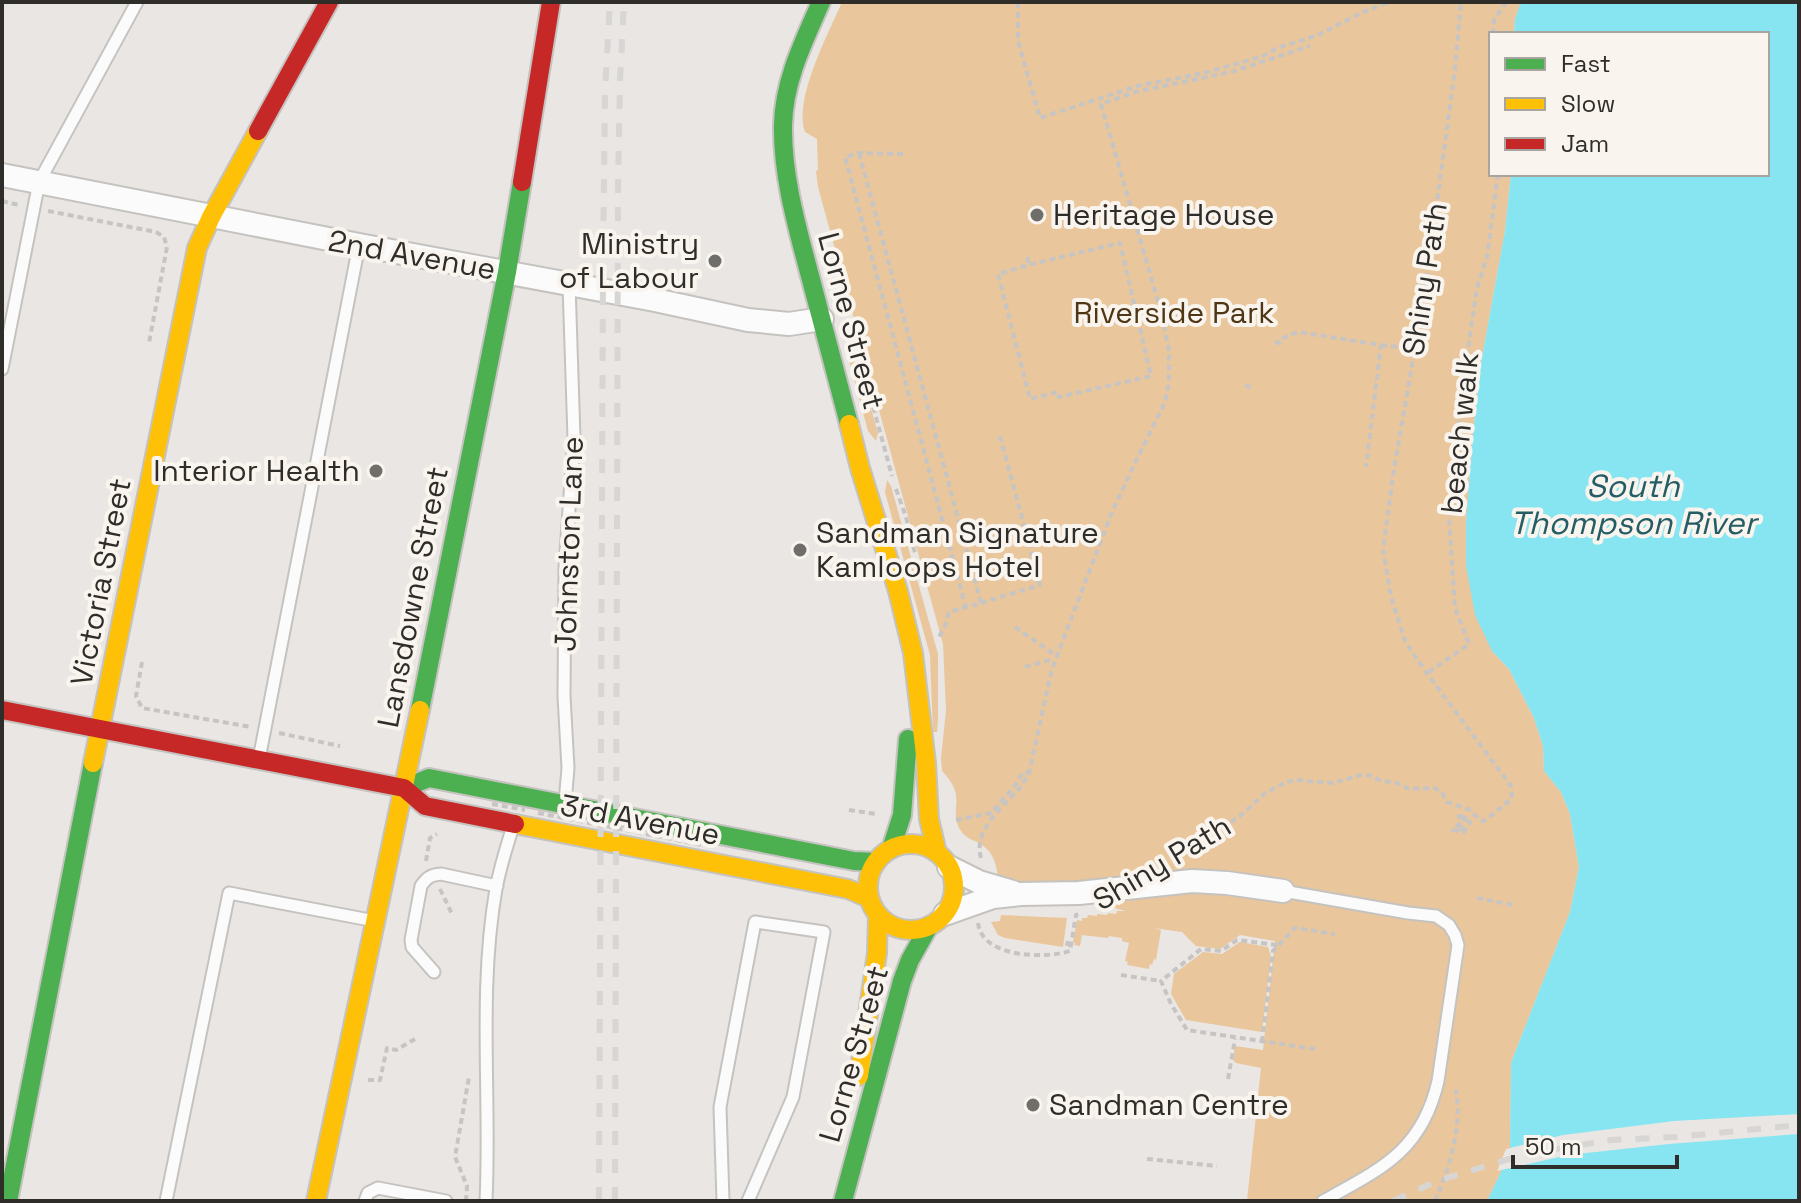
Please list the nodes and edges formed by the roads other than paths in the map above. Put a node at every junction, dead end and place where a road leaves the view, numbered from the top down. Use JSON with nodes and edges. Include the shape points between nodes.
{"nodes":[{"id":1,"x":137,"y":2,"type":"edge"},
{"id":2,"x":329,"y":2,"type":"edge"},
{"id":3,"x":551,"y":2,"type":"edge"},
{"id":4,"x":821,"y":2,"type":"edge"},
{"id":5,"x":2,"y":175,"type":"edge"},
{"id":6,"x":39,"y":182,"type":"junction"},
{"id":7,"x":211,"y":217,"type":"junction"},
{"id":8,"x":359,"y":245,"type":"junction"},
{"id":9,"x":507,"y":272,"type":"junction"},
{"id":10,"x":569,"y":284,"type":"junction"},
{"id":11,"x":822,"y":319,"type":"junction"},
{"id":12,"x":2,"y":369,"type":"edge"},
{"id":13,"x":913,"y":653,"type":"junction"},
{"id":14,"x":2,"y":710,"type":"edge"},
{"id":15,"x":100,"y":729,"type":"junction"},
{"id":16,"x":258,"y":761,"type":"junction"},
{"id":17,"x":404,"y":788,"type":"junction"},
{"id":18,"x":565,"y":804,"type":"junction"},
{"id":19,"x":519,"y":810,"type":"junction"},
{"id":20,"x":891,"y":849,"type":"junction"},
{"id":21,"x":943,"y":860,"type":"junction"},
{"id":22,"x":876,"y":862,"type":"junction"},
{"id":23,"x":497,"y":886,"type":"junction"},
{"id":24,"x":1283,"y":891,"type":"joint"},
{"id":25,"x":979,"y":892,"type":"junction"},
{"id":26,"x":874,"y":907,"type":"junction"},
{"id":27,"x":937,"y":920,"type":"junction"},
{"id":28,"x":375,"y":921,"type":"junction"},
{"id":29,"x":434,"y":972,"type":"dead end"},
{"id":30,"x":8,"y":1201,"type":"edge"},
{"id":31,"x":166,"y":1201,"type":"edge"},
{"id":32,"x":316,"y":1201,"type":"edge"},
{"id":33,"x":365,"y":1201,"type":"edge"},
{"id":34,"x":446,"y":1201,"type":"edge"},
{"id":35,"x":486,"y":1201,"type":"edge"},
{"id":36,"x":723,"y":1201,"type":"edge"},
{"id":37,"x":748,"y":1201,"type":"edge"},
{"id":38,"x":842,"y":1201,"type":"edge"},
{"id":39,"x":1323,"y":1201,"type":"edge"}],
"edges":[{"from":1,"to":6,"type":"lane"},
{"from":2,"to":7,"type":"street","name":"Victoria Street"},
{"from":3,"to":9,"type":"street","name":"Lansdowne Street"},
{"from":4,"to":11,"type":"street","name":"Lorne Street","via":[[791,75],[783,145],[791,199]]},
{"from":5,"to":6,"type":"street","name":"2nd Avenue"},
{"from":6,"to":7,"type":"street","name":"2nd Avenue"},
{"from":6,"to":12,"type":"lane"},
{"from":7,"to":8,"type":"street","name":"2nd Avenue"},
{"from":7,"to":15,"type":"street","name":"Victoria Street","via":[[197,248]]},
{"from":8,"to":9,"type":"street","name":"2nd Avenue"},
{"from":8,"to":16,"type":"lane"},
{"from":9,"to":10,"type":"street","name":"2nd Avenue"},
{"from":9,"to":17,"type":"street","name":"Lansdowne Street"},
{"from":10,"to":11,"type":"street","name":"2nd Avenue","via":[[760,322]]},
{"from":10,"to":18,"type":"lane","name":"Johnston Lane","via":[[574,438],[565,567]]},
{"from":11,"to":13,"type":"street","name":"Lorne Street"},
{"from":13,"to":20,"type":"street","name":"Lorne Street","via":[[904,799]]},
{"from":13,"to":21,"type":"street","name":"Lorne Street","via":[[929,819]]},
{"from":14,"to":15,"type":"street","name":"3rd Avenue"},
{"from":15,"to":16,"type":"street","name":"3rd Avenue"},
{"from":15,"to":30,"type":"street","name":"Victoria Street"},
{"from":16,"to":17,"type":"street","name":"3rd Avenue"},
{"from":17,"to":19,"type":"street","name":"3rd Avenue","via":[[425,806]]},
{"from":17,"to":19,"type":"street","name":"3rd Avenue","via":[[429,778]]},
{"from":17,"to":28,"type":"street","name":"Lansdowne Street"},
{"from":18,"to":19,"type":"street","name":"3rd Avenue"},
{"from":18,"to":22,"type":"street","name":"3rd Avenue"},
{"from":19,"to":23,"type":"lane"},
{"from":19,"to":26,"type":"street","name":"3rd Avenue","via":[[848,889]]},
{"from":20,"to":21,"type":"street","via":[[914,844]]},
{"from":20,"to":22,"type":"street"},
{"from":21,"to":25,"type":"street"},
{"from":21,"to":27,"type":"street","via":[[954,891]]},
{"from":22,"to":26,"type":"street","via":[[868,886]]},
{"from":23,"to":29,"type":"lane","via":[[441,874],[426,879],[411,940]]},
{"from":23,"to":35,"type":"lane","via":[[487,990]]},
{"from":24,"to":25,"type":"street","via":[[1192,881],[1061,895]]},
{"from":24,"to":39,"type":"lane","via":[[1436,916],[1453,930],[1458,945],[1440,1071],[1422,1125],[1392,1160]]},
{"from":25,"to":27,"type":"street"},
{"from":26,"to":27,"type":"street","via":[[887,923],[907,930]]},
{"from":26,"to":38,"type":"street","name":"Lorne Street","via":[[877,953]]},
{"from":27,"to":38,"type":"street","name":"Lorne Street","via":[[902,981]]},
{"from":28,"to":31,"type":"lane","via":[[229,893]]},
{"from":28,"to":32,"type":"street","name":"Lansdowne Street"},
{"from":33,"to":34,"type":"lane","via":[[378,1188]]},
{"from":36,"to":37,"type":"lane","via":[[720,1107],[755,922],[824,932],[793,1097]]}]}
